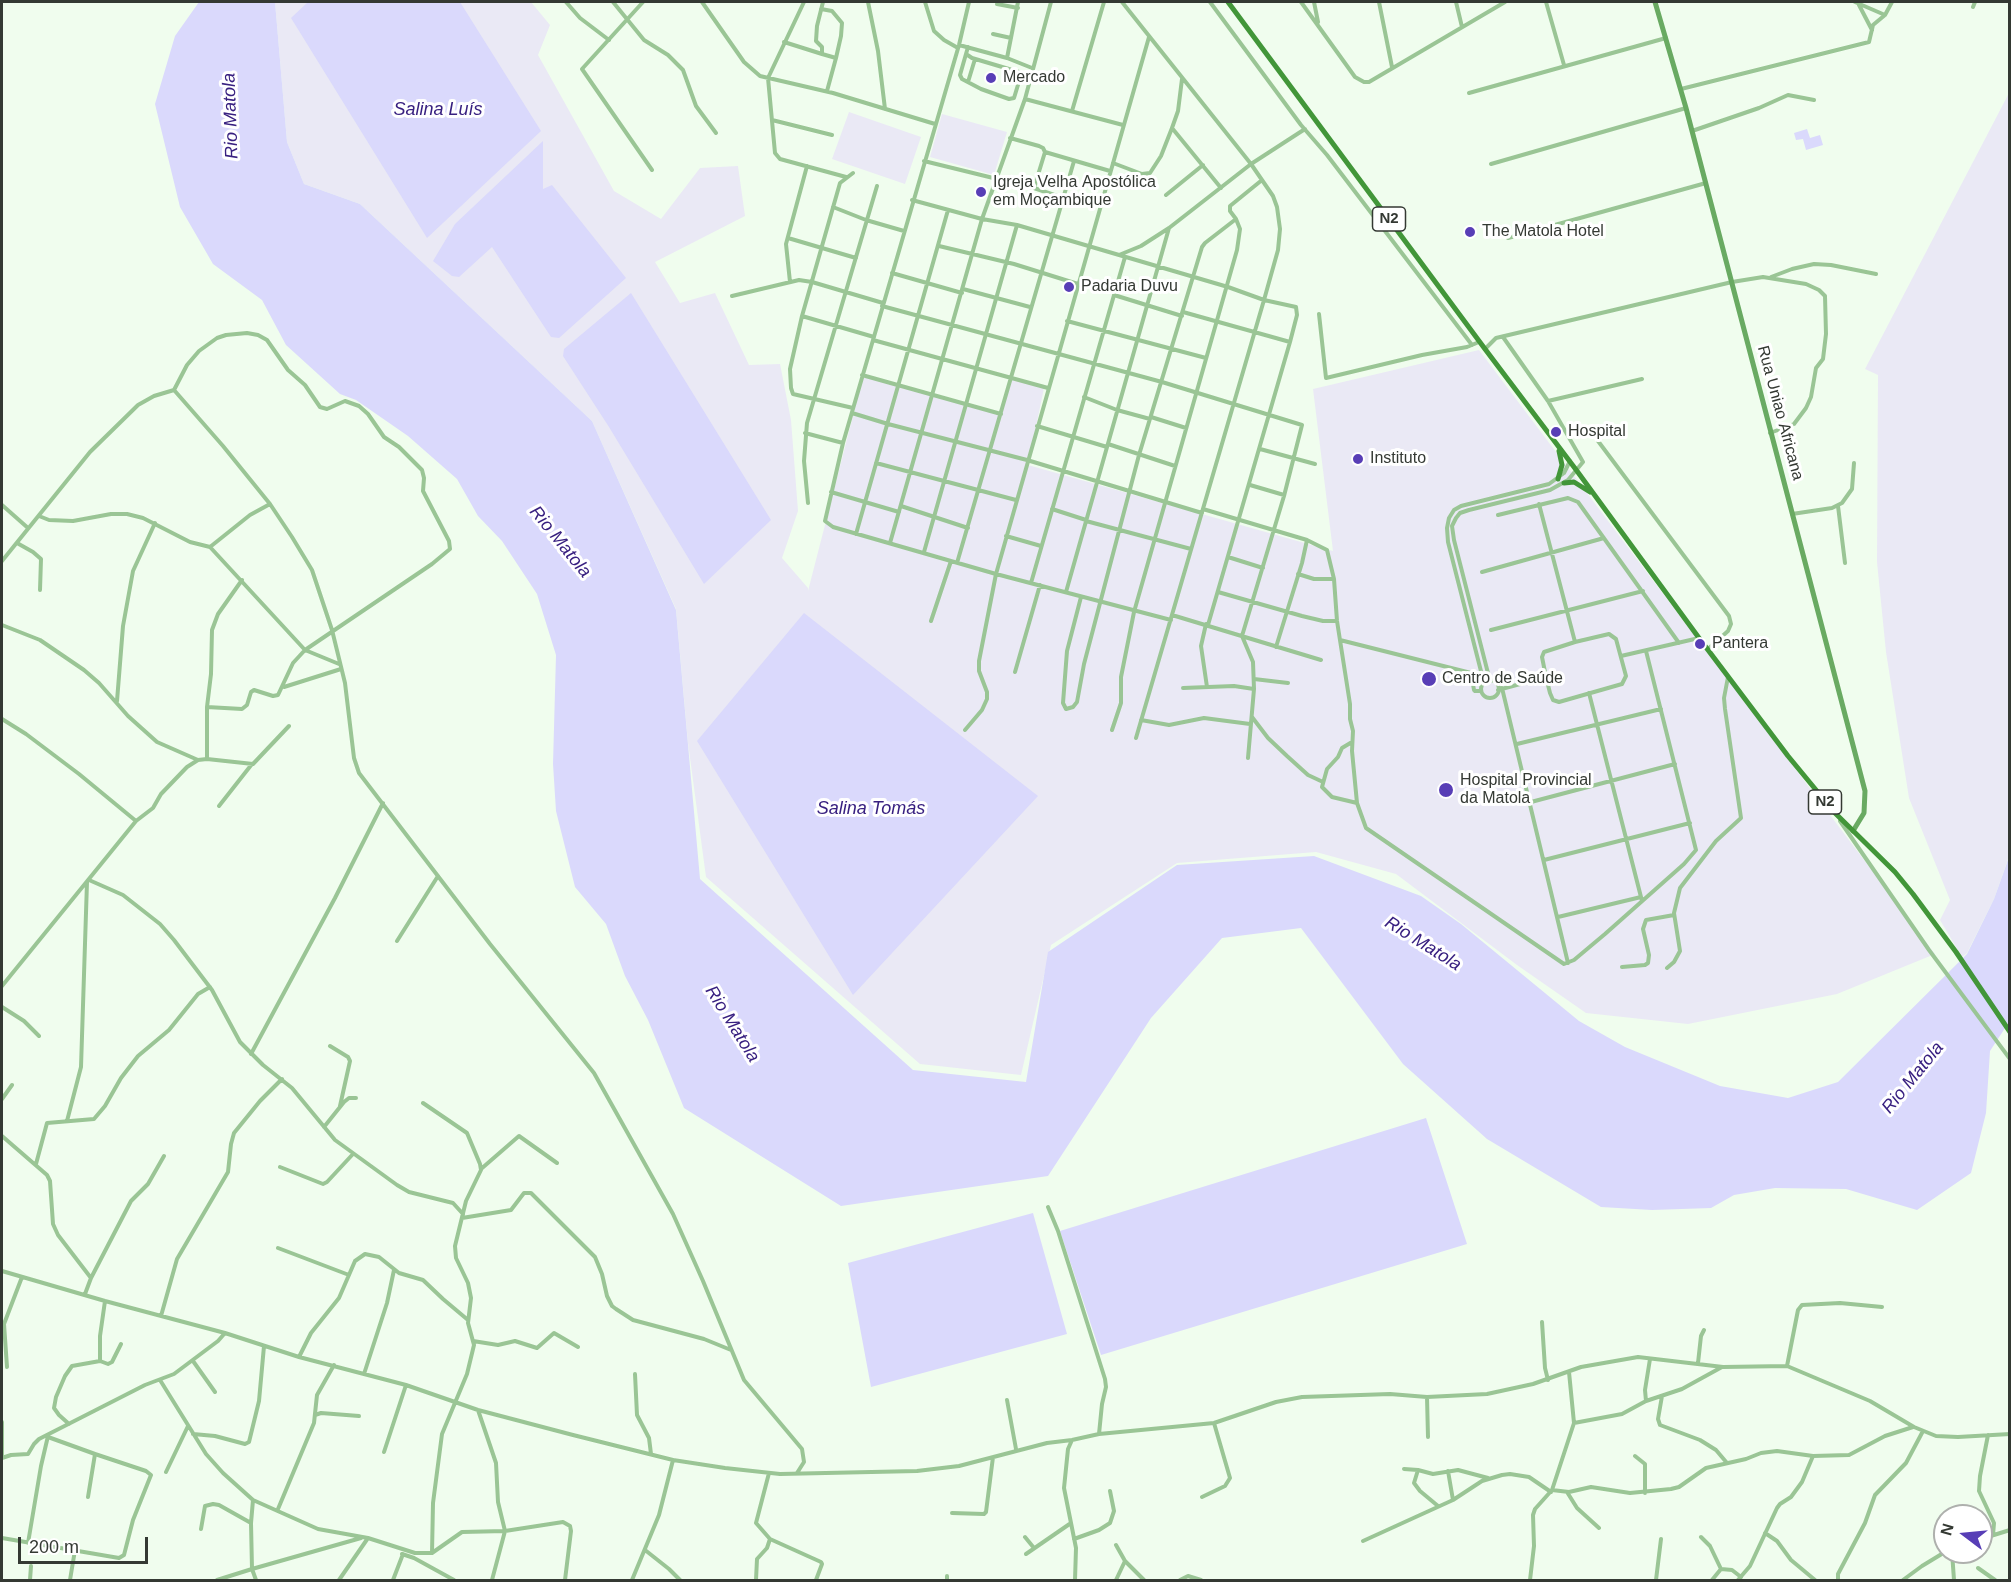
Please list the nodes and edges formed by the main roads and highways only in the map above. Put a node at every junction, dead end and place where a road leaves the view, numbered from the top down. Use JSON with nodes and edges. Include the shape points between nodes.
{"nodes":[{"id":1,"x":1228,"y":2,"type":"edge"},
{"id":2,"x":1654,"y":2,"type":"edge"},
{"id":3,"x":1557,"y":445,"type":"junction"},
{"id":4,"x":1558,"y":479,"type":"road end"},
{"id":5,"x":1564,"y":483,"type":"road end"},
{"id":6,"x":1596,"y":497,"type":"junction"},
{"id":7,"x":1853,"y":831,"type":"junction"},
{"id":8,"x":2010,"y":1032,"type":"edge"}],
"edges":[{"from":1,"to":3,"type":"main road","number":"N2"},
{"from":2,"to":7,"type":"main road","name":"Rua Uniao Africana","via":[[1681,89],[1865,792],[1864,813]]},
{"from":3,"to":4,"type":"main road","via":[[1562,465]]},
{"from":3,"to":6,"type":"main road","number":"N2"},
{"from":5,"to":6,"type":"main road","via":[[1577,483]]},
{"from":6,"to":7,"type":"main road","number":"N2","via":[[1814,790]]},
{"from":7,"to":8,"type":"main road","number":"N2","via":[[1902,881]]}]}
